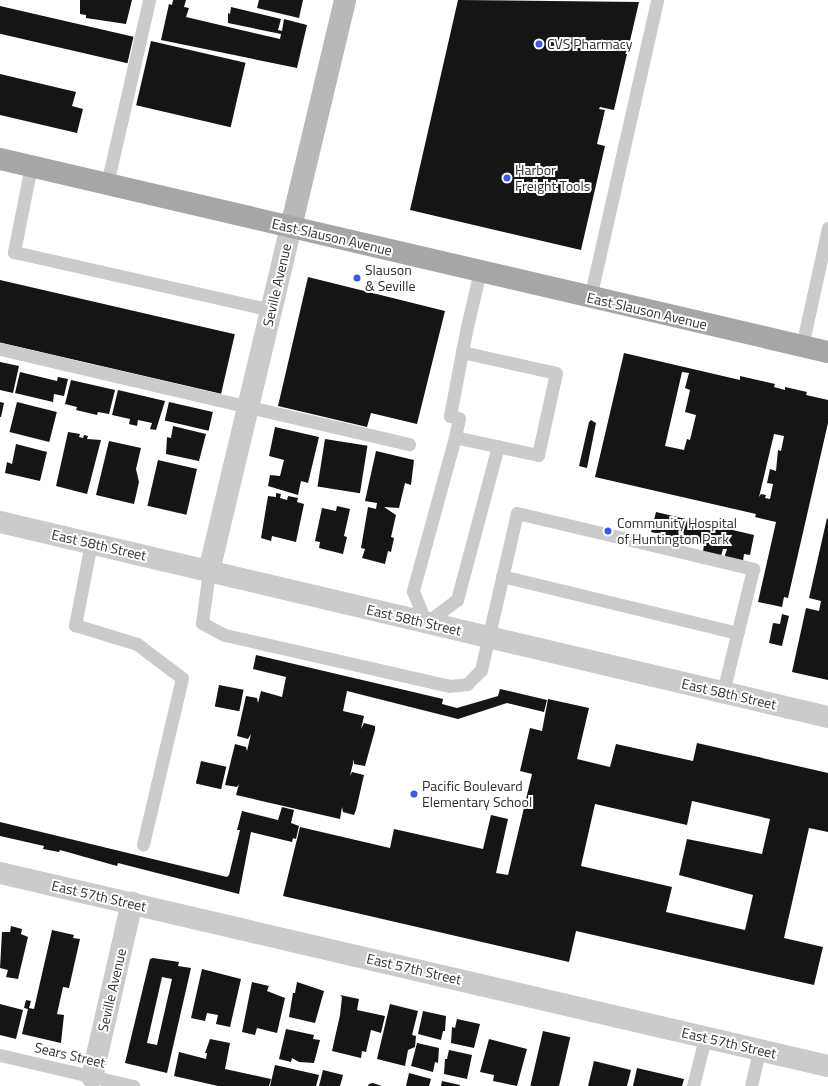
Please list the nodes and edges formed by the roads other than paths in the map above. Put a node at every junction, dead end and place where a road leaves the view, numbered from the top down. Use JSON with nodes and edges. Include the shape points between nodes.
{"nodes":[{"id":1,"x":149,"y":0,"type":"edge"},
{"id":2,"x":345,"y":0,"type":"edge"},
{"id":3,"x":657,"y":0,"type":"edge"},
{"id":4,"x":0,"y":159,"type":"edge"},
{"id":5,"x":31,"y":166,"type":"junction"},
{"id":6,"x":107,"y":184,"type":"junction"},
{"id":7,"x":291,"y":227,"type":"junction"},
{"id":8,"x":828,"y":228,"type":"edge"},
{"id":9,"x":480,"y":272,"type":"junction"},
{"id":10,"x":590,"y":298,"type":"junction"},
{"id":11,"x":271,"y":310,"type":"junction"},
{"id":12,"x":802,"y":346,"type":"junction"},
{"id":13,"x":0,"y":349,"type":"edge"},
{"id":14,"x":462,"y":352,"type":"junction"},
{"id":15,"x":828,"y":352,"type":"edge"},
{"id":16,"x":249,"y":407,"type":"junction"},
{"id":17,"x":455,"y":436,"type":"junction"},
{"id":18,"x":409,"y":444,"type":"dead end"},
{"id":19,"x":498,"y":446,"type":"junction"},
{"id":20,"x":0,"y":522,"type":"edge"},
{"id":21,"x":91,"y":543,"type":"junction"},
{"id":22,"x":209,"y":571,"type":"junction"},
{"id":23,"x":502,"y":576,"type":"junction"},
{"id":24,"x":426,"y":623,"type":"junction"},
{"id":25,"x":737,"y":633,"type":"junction"},
{"id":26,"x":488,"y":638,"type":"junction"},
{"id":27,"x":723,"y":692,"type":"junction"},
{"id":28,"x":828,"y":717,"type":"edge"},
{"id":29,"x":143,"y":844,"type":"dead end"},
{"id":30,"x":0,"y":873,"type":"edge"},
{"id":31,"x":132,"y":903,"type":"junction"},
{"id":32,"x":705,"y":1038,"type":"junction"},
{"id":33,"x":759,"y":1050,"type":"junction"},
{"id":34,"x":0,"y":1055,"type":"edge"},
{"id":35,"x":828,"y":1066,"type":"edge"},
{"id":36,"x":92,"y":1077,"type":"junction"},
{"id":37,"x":133,"y":1086,"type":"edge"},
{"id":38,"x":693,"y":1086,"type":"edge"},
{"id":39,"x":751,"y":1086,"type":"edge"}],
"edges":[{"from":1,"to":6,"type":"lane"},
{"from":2,"to":7,"type":"street","name":"Seville Avenue"},
{"from":3,"to":10,"type":"lane"},
{"from":4,"to":5,"type":"main road","name":"East Slauson Avenue"},
{"from":5,"to":6,"type":"main road","name":"East Slauson Avenue"},
{"from":5,"to":11,"type":"lane","via":[[14,252]]},
{"from":6,"to":7,"type":"main road","name":"East Slauson Avenue"},
{"from":7,"to":9,"type":"main road","name":"East Slauson Avenue"},
{"from":7,"to":11,"type":"street","name":"Seville Avenue"},
{"from":8,"to":12,"type":"lane"},
{"from":9,"to":10,"type":"main road","name":"East Slauson Avenue"},
{"from":9,"to":14,"type":"lane"},
{"from":10,"to":12,"type":"main road","name":"East Slauson Avenue"},
{"from":11,"to":16,"type":"street","name":"Seville Avenue"},
{"from":12,"to":15,"type":"main road","name":"East Slauson Avenue"},
{"from":13,"to":16,"type":"lane"},
{"from":14,"to":17,"type":"lane","via":[[450,416],[459,418]]},
{"from":14,"to":19,"type":"lane","via":[[556,373],[538,455]]},
{"from":16,"to":18,"type":"lane"},
{"from":16,"to":22,"type":"street","name":"Seville Avenue"},
{"from":17,"to":19,"type":"lane"},
{"from":17,"to":24,"type":"lane","via":[[413,591]]},
{"from":19,"to":24,"type":"lane","via":[[457,600]]},
{"from":20,"to":21,"type":"street","name":"East 58th Street"},
{"from":21,"to":22,"type":"street","name":"East 58th Street"},
{"from":21,"to":29,"type":"lane","via":[[75,625],[137,644],[182,678]]},
{"from":22,"to":24,"type":"street","name":"East 58th Street"},
{"from":22,"to":26,"type":"lane","via":[[202,623],[226,635],[449,686],[468,684],[481,670]]},
{"from":23,"to":25,"type":"lane"},
{"from":23,"to":25,"type":"lane","via":[[516,513],[753,569]]},
{"from":23,"to":26,"type":"lane"},
{"from":24,"to":26,"type":"street","name":"East 58th Street"},
{"from":25,"to":27,"type":"lane"},
{"from":26,"to":27,"type":"street","name":"East 58th Street"},
{"from":27,"to":28,"type":"street","name":"East 58th Street"},
{"from":30,"to":31,"type":"street","name":"East 57th Street"},
{"from":31,"to":32,"type":"street","name":"East 57th Street"},
{"from":31,"to":36,"type":"street","name":"Seville Avenue"},
{"from":32,"to":33,"type":"street","name":"East 57th Street"},
{"from":32,"to":38,"type":"lane"},
{"from":33,"to":35,"type":"street","name":"East 57th Street"},
{"from":33,"to":39,"type":"lane"},
{"from":34,"to":36,"type":"lane","name":"Sears Street"},
{"from":36,"to":37,"type":"lane","name":"Sears Street"}]}
